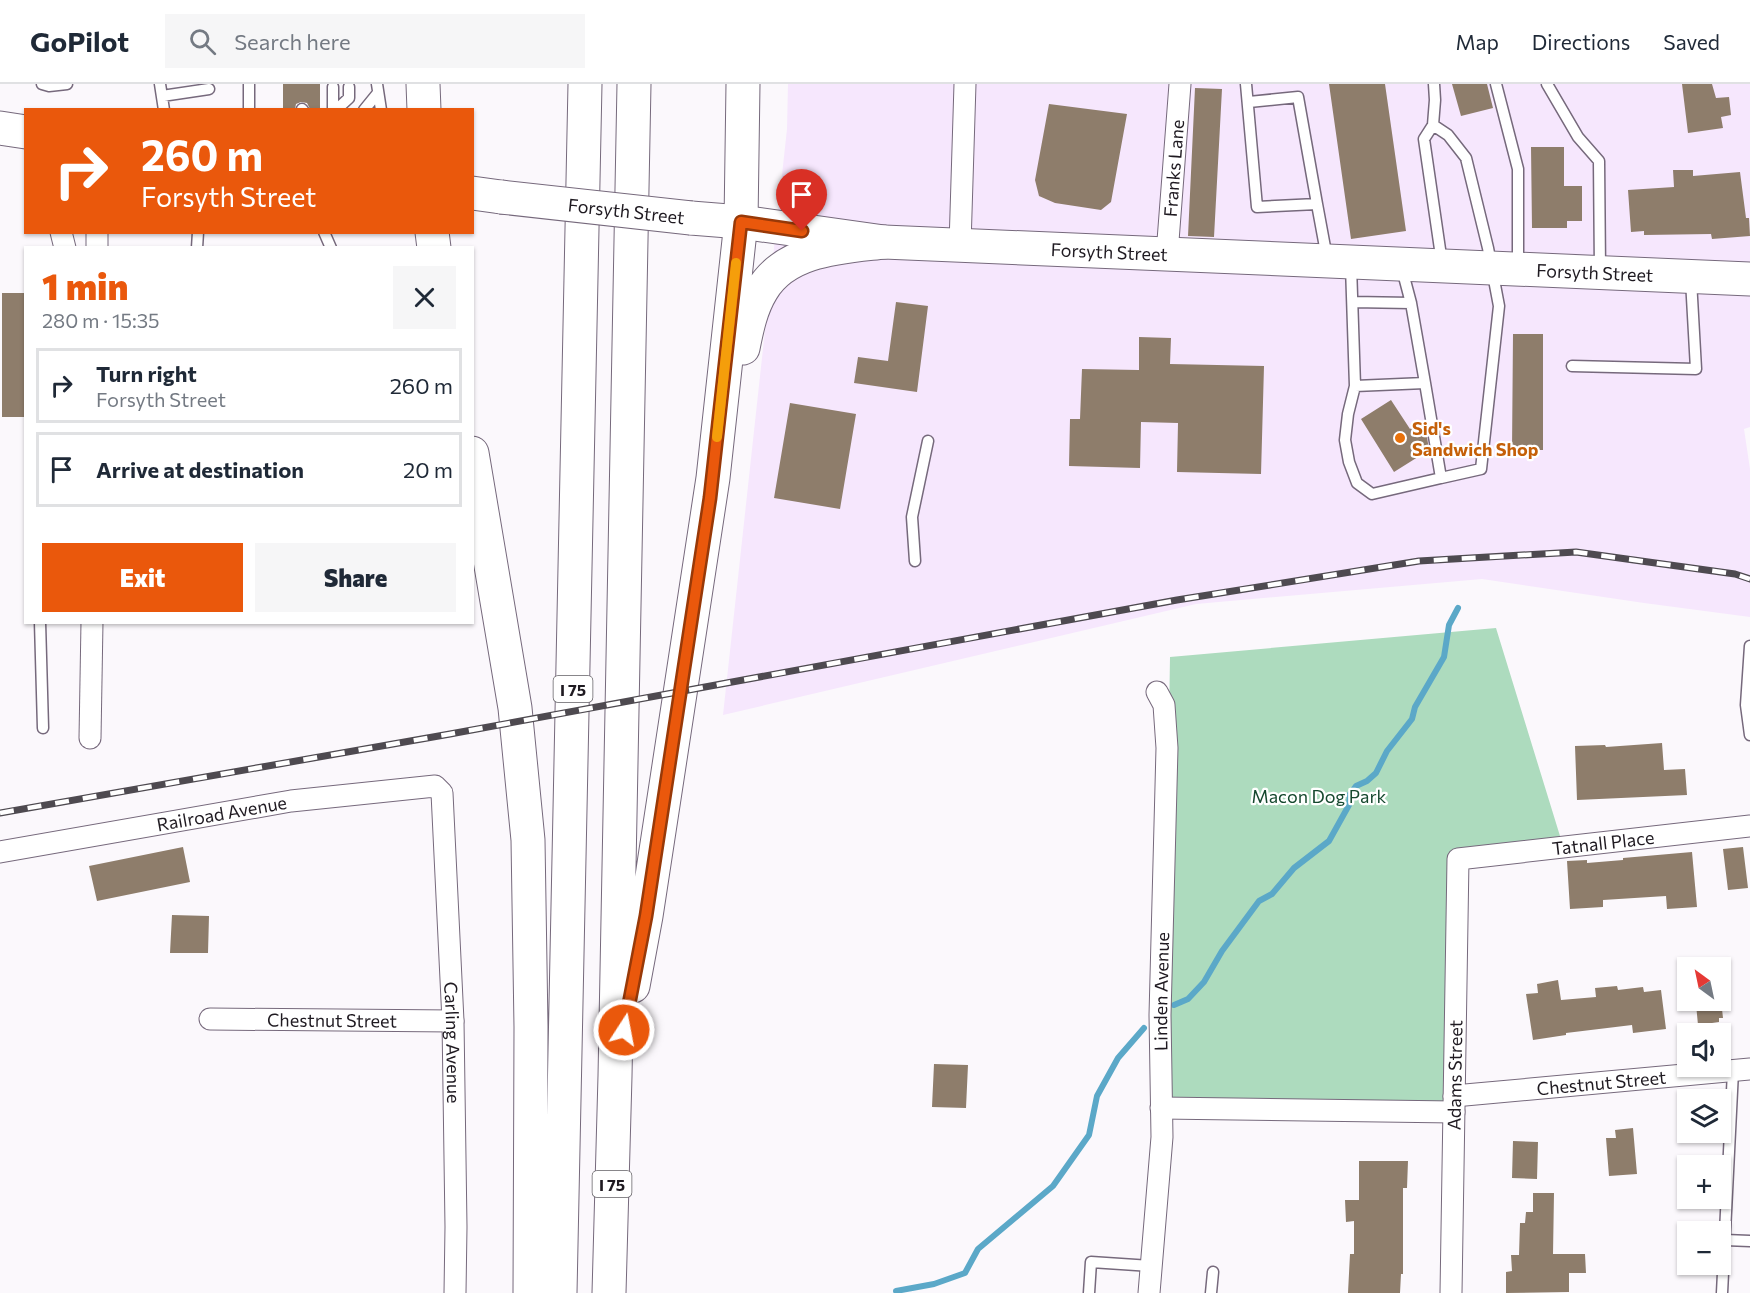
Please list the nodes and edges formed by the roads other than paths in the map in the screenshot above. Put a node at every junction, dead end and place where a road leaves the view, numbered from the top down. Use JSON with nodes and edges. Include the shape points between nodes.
{"nodes":[{"id":1,"x":42,"y":84,"type":"edge"},
{"id":2,"x":67,"y":84,"type":"edge"},
{"id":3,"x":160,"y":84,"type":"edge"},
{"id":4,"x":249,"y":84,"type":"edge"},
{"id":5,"x":423,"y":84,"type":"edge"},
{"id":6,"x":585,"y":84,"type":"edge"},
{"id":7,"x":634,"y":84,"type":"edge"},
{"id":8,"x":743,"y":84,"type":"edge"},
{"id":9,"x":965,"y":84,"type":"edge"},
{"id":10,"x":1180,"y":84,"type":"edge"},
{"id":11,"x":1246,"y":84,"type":"edge"},
{"id":12,"x":1434,"y":84,"type":"edge"},
{"id":13,"x":1496,"y":84,"type":"edge"},
{"id":14,"x":1547,"y":84,"type":"edge"},
{"id":15,"x":333,"y":87,"type":"dead end"},
{"id":16,"x":209,"y":89,"type":"dead end"},
{"id":17,"x":377,"y":89,"type":"edge"},
{"id":18,"x":353,"y":90,"type":"dead end"},
{"id":19,"x":162,"y":96,"type":"junction"},
{"id":20,"x":1249,"y":102,"type":"junction"},
{"id":21,"x":164,"y":108,"type":"edge"},
{"id":22,"x":249,"y":108,"type":"edge"},
{"id":23,"x":335,"y":108,"type":"edge"},
{"id":24,"x":337,"y":108,"type":"edge"},
{"id":25,"x":365,"y":108,"type":"edge"},
{"id":26,"x":381,"y":108,"type":"edge"},
{"id":27,"x":424,"y":108,"type":"edge"},
{"id":28,"x":1433,"y":125,"type":"junction"},
{"id":29,"x":0,"y":128,"type":"edge"},
{"id":30,"x":24,"y":132,"type":"edge"},
{"id":31,"x":487,"y":195,"type":"edge"},
{"id":32,"x":1317,"y":204,"type":"junction"},
{"id":33,"x":741,"y":222,"type":"junction"},
{"id":34,"x":884,"y":242,"type":"junction"},
{"id":35,"x":960,"y":245,"type":"junction"},
{"id":36,"x":1167,"y":254,"type":"junction"},
{"id":37,"x":1339,"y":262,"type":"junction"},
{"id":38,"x":1400,"y":264,"type":"junction"},
{"id":39,"x":1442,"y":266,"type":"junction"},
{"id":40,"x":1505,"y":269,"type":"junction"},
{"id":41,"x":1600,"y":273,"type":"junction"},
{"id":42,"x":1691,"y":276,"type":"junction"},
{"id":43,"x":1750,"y":279,"type":"edge"},
{"id":44,"x":1353,"y":302,"type":"junction"},
{"id":45,"x":1411,"y":303,"type":"junction"},
{"id":46,"x":1572,"y":366,"type":"dead end"},
{"id":47,"x":1425,"y":383,"type":"junction"},
{"id":48,"x":1355,"y":386,"type":"junction"},
{"id":49,"x":928,"y":441,"type":"dead end"},
{"id":50,"x":474,"y":464,"type":"edge"},
{"id":51,"x":713,"y":478,"type":"junction"},
{"id":52,"x":1441,"y":478,"type":"junction"},
{"id":53,"x":915,"y":561,"type":"dead end"},
{"id":54,"x":40,"y":624,"type":"edge"},
{"id":55,"x":92,"y":624,"type":"edge"},
{"id":56,"x":1750,"y":646,"type":"edge"},
{"id":57,"x":1157,"y":692,"type":"dead end"},
{"id":58,"x":43,"y":728,"type":"dead end"},
{"id":59,"x":1750,"y":735,"type":"edge"},
{"id":60,"x":90,"y":738,"type":"dead end"},
{"id":61,"x":442,"y":793,"type":"joint"},
{"id":62,"x":1750,"y":826,"type":"edge"},
{"id":63,"x":0,"y":852,"type":"edge"},
{"id":64,"x":1458,"y":858,"type":"joint"},
{"id":65,"x":210,"y":1019,"type":"dead end"},
{"id":66,"x":453,"y":1021,"type":"junction"},
{"id":67,"x":1741,"y":1070,"type":"edge"},
{"id":68,"x":615,"y":1076,"type":"junction"},
{"id":69,"x":1454,"y":1104,"type":"junction"},
{"id":70,"x":1161,"y":1108,"type":"junction"},
{"id":71,"x":1727,"y":1221,"type":"edge"},
{"id":72,"x":1731,"y":1240,"type":"edge"},
{"id":73,"x":1750,"y":1241,"type":"edge"},
{"id":74,"x":1151,"y":1266,"type":"junction"},
{"id":75,"x":1213,"y":1272,"type":"dead end"},
{"id":76,"x":1723,"y":1275,"type":"edge"},
{"id":77,"x":455,"y":1293,"type":"edge"},
{"id":78,"x":530,"y":1293,"type":"edge"},
{"id":79,"x":560,"y":1293,"type":"edge"},
{"id":80,"x":609,"y":1293,"type":"edge"},
{"id":81,"x":1089,"y":1293,"type":"edge"},
{"id":82,"x":1149,"y":1293,"type":"edge"},
{"id":83,"x":1212,"y":1293,"type":"edge"},
{"id":84,"x":1451,"y":1293,"type":"edge"},
{"id":85,"x":1722,"y":1293,"type":"edge"}],
"edges":[{"from":1,"to":2,"type":"lane"},
{"from":3,"to":19,"type":"lane"},
{"from":4,"to":22,"type":"lane"},
{"from":5,"to":27,"type":"main road"},
{"from":6,"to":79,"type":"main road","number":"I 75"},
{"from":7,"to":68,"type":"main road","number":"I 75"},
{"from":8,"to":33,"type":"main road"},
{"from":9,"to":35,"type":"street"},
{"from":10,"to":36,"type":"street","name":"Franks Lane"},
{"from":11,"to":20,"type":"lane"},
{"from":12,"to":28,"type":"lane"},
{"from":13,"to":40,"type":"lane","via":[[1518,169]]},
{"from":14,"to":41,"type":"lane","via":[[1578,137],[1599,161]]},
{"from":15,"to":23,"type":"lane"},
{"from":16,"to":19,"type":"lane"},
{"from":17,"to":25,"type":"lane"},
{"from":17,"to":26,"type":"lane"},
{"from":18,"to":24,"type":"lane"},
{"from":19,"to":21,"type":"lane"},
{"from":20,"to":32,"type":"lane","via":[[1298,97]]},
{"from":20,"to":32,"type":"lane","via":[[1257,207]]},
{"from":28,"to":39,"type":"lane","via":[[1424,139]]},
{"from":28,"to":40,"type":"lane","via":[[1448,135],[1466,158]]},
{"from":29,"to":30,"type":"main road"},
{"from":31,"to":33,"type":"main road","name":"Forsyth Street","bridge":true},
{"from":32,"to":37,"type":"lane"},
{"from":33,"to":34,"type":"main road","name":"Forsyth Street"},
{"from":33,"to":51,"type":"main road"},
{"from":34,"to":35,"type":"main road","name":"Forsyth Street"},
{"from":34,"to":51,"type":"main road","via":[[800,258],[774,275],[763,288],[748,324]]},
{"from":35,"to":36,"type":"main road","name":"Forsyth Street"},
{"from":36,"to":37,"type":"main road","name":"Forsyth Street"},
{"from":37,"to":38,"type":"main road","name":"Forsyth Street"},
{"from":37,"to":44,"type":"lane"},
{"from":38,"to":39,"type":"main road","name":"Forsyth Street"},
{"from":38,"to":45,"type":"lane"},
{"from":39,"to":40,"type":"main road","name":"Forsyth Street"},
{"from":40,"to":41,"type":"main road","name":"Forsyth Street"},
{"from":40,"to":52,"type":"lane","via":[[1481,469]]},
{"from":41,"to":42,"type":"main road","name":"Forsyth Street"},
{"from":42,"to":43,"type":"main road","name":"Forsyth Street"},
{"from":42,"to":46,"type":"lane","via":[[1696,369]]},
{"from":44,"to":45,"type":"lane"},
{"from":44,"to":48,"type":"lane"},
{"from":45,"to":47,"type":"lane"},
{"from":47,"to":48,"type":"lane"},
{"from":47,"to":52,"type":"lane"},
{"from":48,"to":52,"type":"lane","via":[[1345,440],[1357,483],[1372,494]]},
{"from":49,"to":53,"type":"lane","via":[[912,517]]},
{"from":50,"to":78,"type":"main road","via":[[515,708],[528,840]]},
{"from":51,"to":68,"type":"main road","via":[[646,916]]},
{"from":54,"to":58,"type":"lane"},
{"from":55,"to":60,"type":"street"},
{"from":56,"to":59,"type":"lane","via":[[1746,705]]},
{"from":57,"to":70,"type":"street","name":"Linden Avenue","via":[[1164,705],[1167,748]]},
{"from":61,"to":63,"type":"street","name":"Railroad Avenue","via":[[435,786],[291,801]]},
{"from":61,"to":66,"type":"street","name":"Carling Avenue"},
{"from":62,"to":64,"type":"street","name":"Tatnall Place"},
{"from":64,"to":69,"type":"street","name":"Adams Street"},
{"from":65,"to":66,"type":"street","name":"Chestnut Street"},
{"from":66,"to":77,"type":"street","name":"Carling Avenue"},
{"from":67,"to":69,"type":"street","name":"Chestnut Street"},
{"from":67,"to":71,"type":"lane"},
{"from":68,"to":80,"type":"main road","number":"I 75"},
{"from":69,"to":70,"type":"street","name":"Chestnut Street"},
{"from":69,"to":84,"type":"street","name":"Adams Street"},
{"from":70,"to":74,"type":"street","name":"Linden Avenue"},
{"from":72,"to":73,"type":"lane"},
{"from":74,"to":81,"type":"lane","via":[[1091,1262]]},
{"from":74,"to":82,"type":"street","name":"Linden Avenue"},
{"from":75,"to":83,"type":"lane"},
{"from":76,"to":85,"type":"lane"}]}
